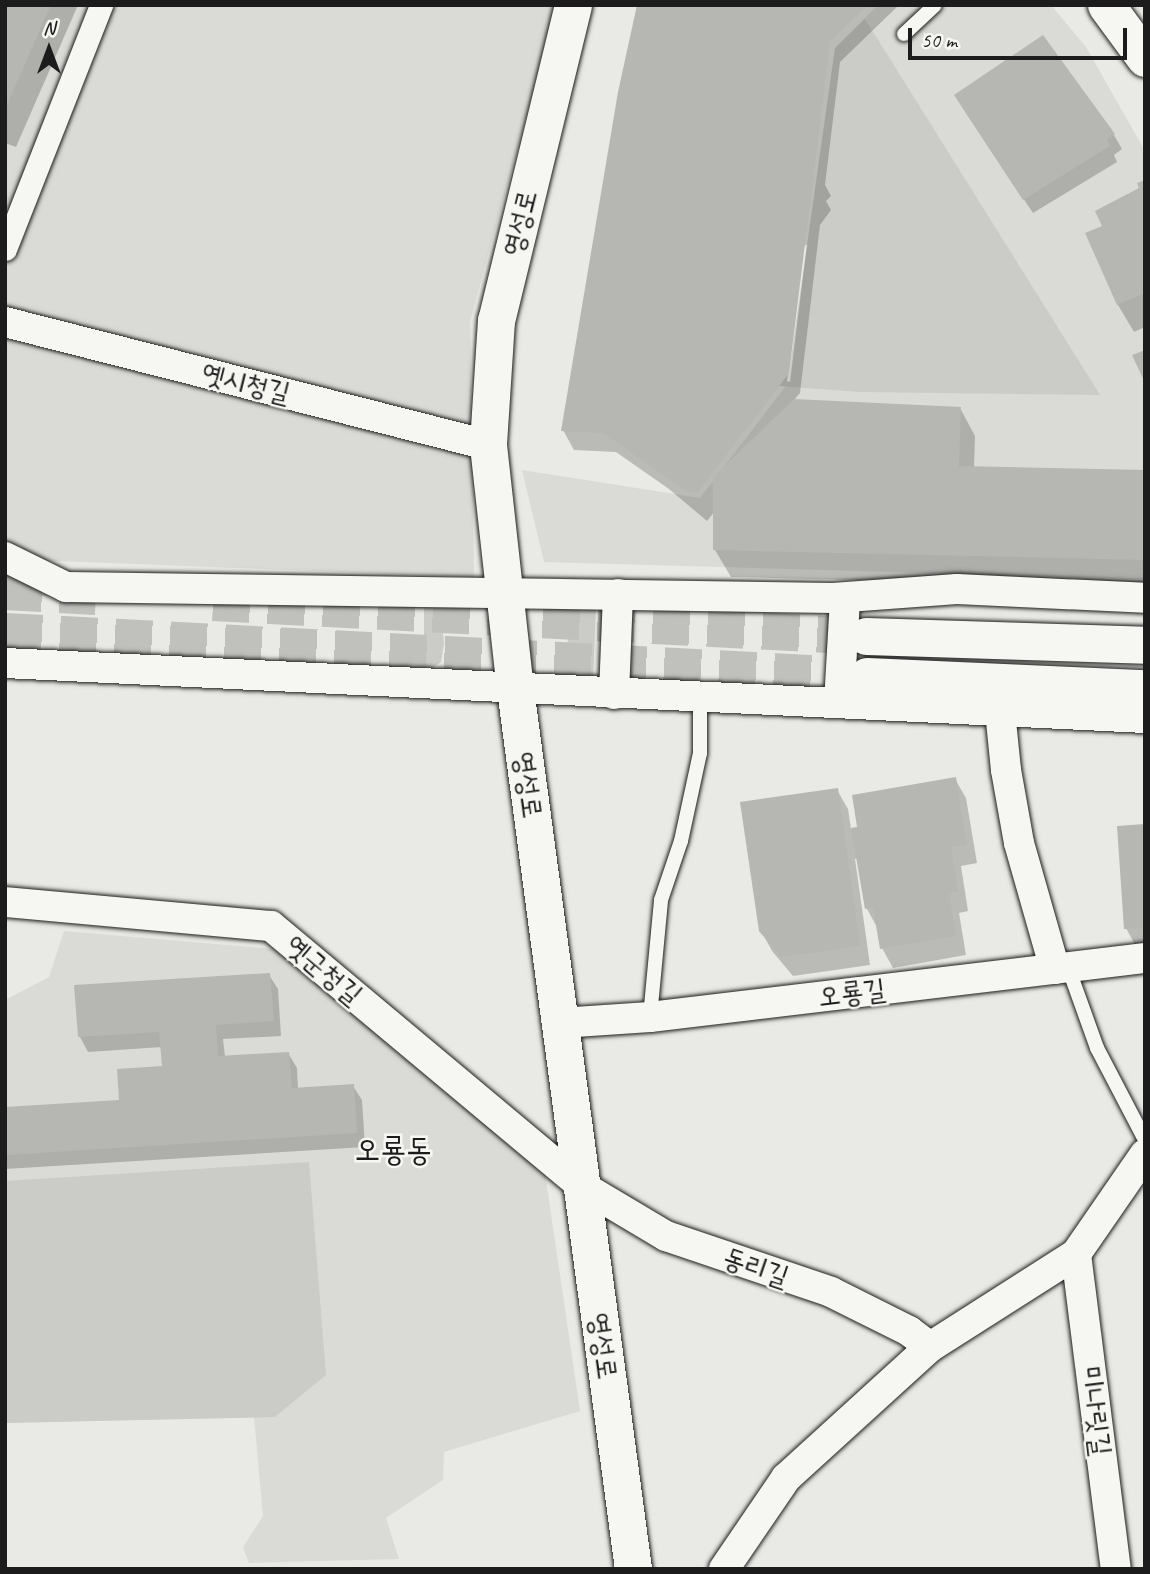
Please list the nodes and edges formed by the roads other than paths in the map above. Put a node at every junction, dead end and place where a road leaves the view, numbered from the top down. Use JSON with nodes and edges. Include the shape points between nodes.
{"nodes":[{"id":1,"x":101,"y":5,"type":"edge"},
{"id":2,"x":573,"y":5,"type":"edge"},
{"id":3,"x":935,"y":5,"type":"edge"},
{"id":4,"x":1105,"y":5,"type":"edge"},
{"id":5,"x":904,"y":34,"type":"dead end"},
{"id":6,"x":1145,"y":58,"type":"edge"},
{"id":7,"x":5,"y":249,"type":"edge"},
{"id":8,"x":5,"y":322,"type":"edge"},
{"id":9,"x":488,"y":445,"type":"junction"},
{"id":10,"x":5,"y":556,"type":"edge"},
{"id":11,"x":504,"y":593,"type":"junction"},
{"id":12,"x":618,"y":594,"type":"junction"},
{"id":13,"x":839,"y":598,"type":"junction"},
{"id":14,"x":1145,"y":598,"type":"edge"},
{"id":15,"x":866,"y":636,"type":"tunnel mouth"},
{"id":16,"x":1145,"y":645,"type":"edge"},
{"id":17,"x":5,"y":663,"type":"edge"},
{"id":18,"x":867,"y":676,"type":"tunnel mouth"},
{"id":19,"x":1145,"y":688,"type":"edge"},
{"id":20,"x":515,"y":690,"type":"junction"},
{"id":21,"x":614,"y":694,"type":"junction"},
{"id":22,"x":700,"y":697,"type":"junction"},
{"id":23,"x":834,"y":703,"type":"junction"},
{"id":24,"x":1000,"y":711,"type":"junction"},
{"id":25,"x":1145,"y":718,"type":"edge"},
{"id":26,"x":5,"y":902,"type":"edge"},
{"id":27,"x":1145,"y":958,"type":"edge"},
{"id":28,"x":1062,"y":968,"type":"junction"},
{"id":29,"x":650,"y":1017,"type":"junction"},
{"id":30,"x":560,"y":1023,"type":"junction"},
{"id":31,"x":1145,"y":1140,"type":"edge"},
{"id":32,"x":1141,"y":1162,"type":"edge"},
{"id":33,"x":582,"y":1186,"type":"junction"},
{"id":34,"x":1076,"y":1254,"type":"junction"},
{"id":35,"x":930,"y":1347,"type":"junction"},
{"id":36,"x":633,"y":1569,"type":"edge"},
{"id":37,"x":724,"y":1569,"type":"edge"},
{"id":38,"x":1116,"y":1569,"type":"edge"}],
"edges":[{"from":1,"to":7,"type":"street"},
{"from":2,"to":9,"type":"street","name":"영성로","via":[[496,320]]},
{"from":3,"to":5,"type":"lane"},
{"from":4,"to":6,"type":"street"},
{"from":8,"to":9,"type":"street","name":"옛시청길"},
{"from":9,"to":11,"type":"street","name":"영성로"},
{"from":10,"to":11,"type":"street","via":[[66,587]]},
{"from":11,"to":12,"type":"street"},
{"from":11,"to":20,"type":"street","name":"영성로"},
{"from":12,"to":13,"type":"street"},
{"from":12,"to":21,"type":"street"},
{"from":13,"to":14,"type":"street","via":[[957,589]]},
{"from":13,"to":23,"type":"street"},
{"from":15,"to":16,"type":"street"},
{"from":17,"to":20,"type":"street"},
{"from":18,"to":19,"type":"street"},
{"from":20,"to":21,"type":"street"},
{"from":20,"to":30,"type":"street","name":"영성로"},
{"from":21,"to":22,"type":"street"},
{"from":22,"to":23,"type":"street"},
{"from":22,"to":29,"type":"lane","via":[[700,753],[681,841],[661,900]]},
{"from":23,"to":24,"type":"street"},
{"from":24,"to":25,"type":"street"},
{"from":24,"to":28,"type":"street","via":[[1020,843]]},
{"from":26,"to":33,"type":"street","name":"옛군청길","via":[[271,926]]},
{"from":27,"to":28,"type":"street","name":"오룡길"},
{"from":28,"to":29,"type":"street","name":"오룡길"},
{"from":28,"to":31,"type":"lane"},
{"from":29,"to":30,"type":"street","name":"오룡길"},
{"from":30,"to":33,"type":"street","name":"영성로"},
{"from":32,"to":34,"type":"street"},
{"from":33,"to":35,"type":"street","name":"동리길","via":[[666,1236],[831,1293],[909,1331]]},
{"from":33,"to":36,"type":"street","name":"영성로"},
{"from":34,"to":35,"type":"street"},
{"from":34,"to":38,"type":"street","name":"미나릿길"},
{"from":35,"to":37,"type":"street","via":[[786,1478]]}]}
